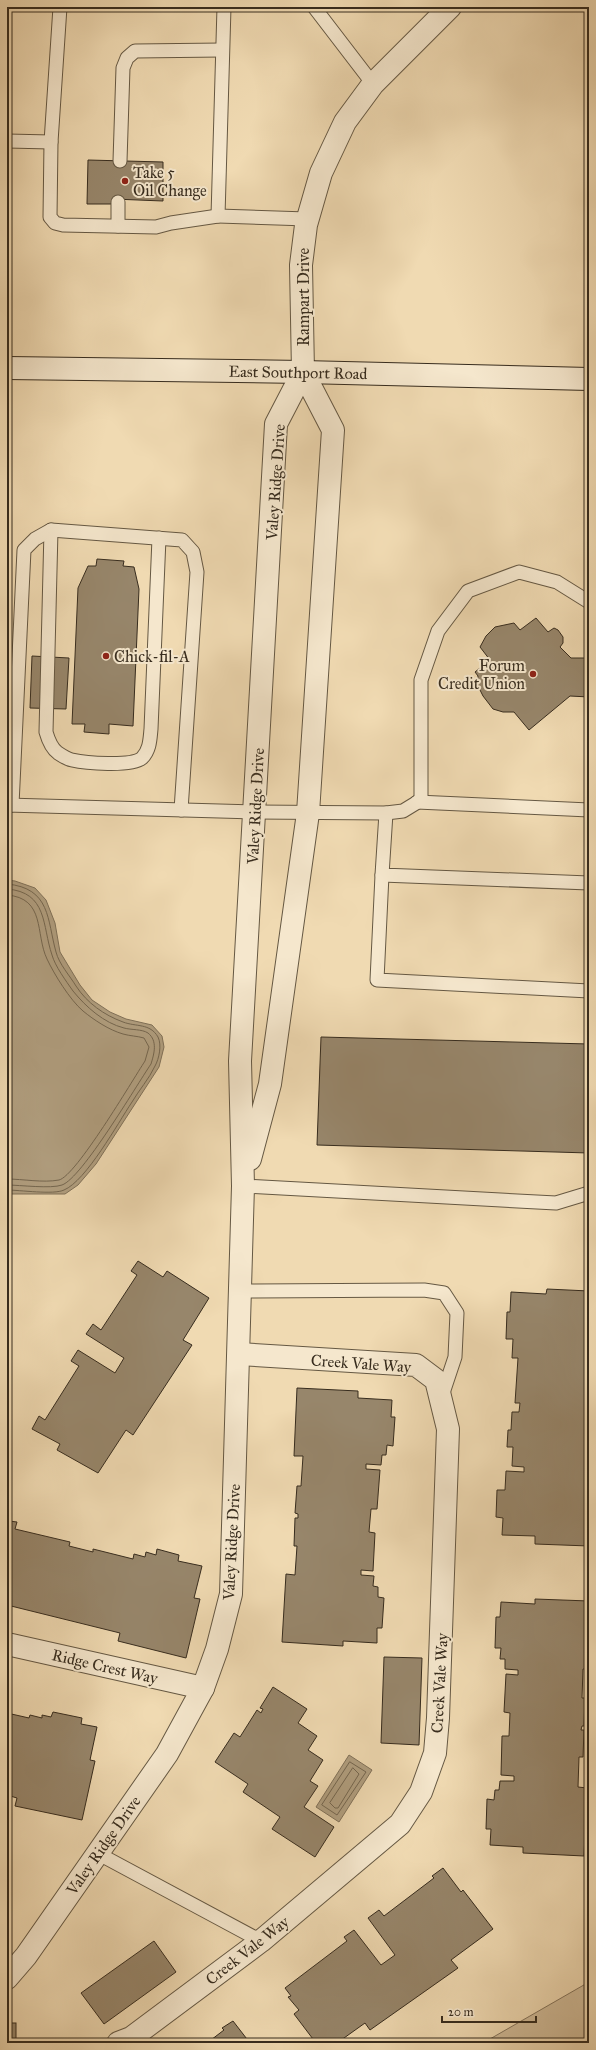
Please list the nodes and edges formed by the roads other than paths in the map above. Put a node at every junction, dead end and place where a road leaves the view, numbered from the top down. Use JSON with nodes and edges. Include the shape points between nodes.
{"nodes":[{"id":1,"x":60,"y":7,"type":"edge"},
{"id":2,"x":224,"y":7,"type":"edge"},
{"id":3,"x":314,"y":7,"type":"edge"},
{"id":4,"x":450,"y":7,"type":"edge"},
{"id":5,"x":222,"y":50,"type":"junction"},
{"id":6,"x":373,"y":84,"type":"junction"},
{"id":7,"x":7,"y":141,"type":"edge"},
{"id":8,"x":51,"y":142,"type":"junction"},
{"id":9,"x":120,"y":160,"type":"dead end"},
{"id":10,"x":118,"y":202,"type":"dead end"},
{"id":11,"x":218,"y":216,"type":"junction"},
{"id":12,"x":307,"y":219,"type":"junction"},
{"id":13,"x":118,"y":226,"type":"junction"},
{"id":14,"x":7,"y":368,"type":"edge"},
{"id":15,"x":303,"y":372,"type":"junction"},
{"id":16,"x":589,"y":379,"type":"edge"},
{"id":17,"x":50,"y":530,"type":"junction"},
{"id":18,"x":160,"y":538,"type":"junction"},
{"id":19,"x":589,"y":602,"type":"edge"},
{"id":20,"x":417,"y":802,"type":"junction"},
{"id":21,"x":10,"y":805,"type":"edge"},
{"id":22,"x":181,"y":810,"type":"junction"},
{"id":23,"x":589,"y":810,"type":"edge"},
{"id":24,"x":255,"y":812,"type":"junction"},
{"id":25,"x":308,"y":813,"type":"junction"},
{"id":26,"x":386,"y":813,"type":"junction"},
{"id":27,"x":382,"y":874,"type":"junction"},
{"id":28,"x":589,"y":883,"type":"edge"},
{"id":29,"x":589,"y":991,"type":"edge"},
{"id":30,"x":243,"y":1186,"type":"junction"},
{"id":31,"x":589,"y":1194,"type":"edge"},
{"id":32,"x":240,"y":1291,"type":"junction"},
{"id":33,"x":238,"y":1354,"type":"junction"},
{"id":34,"x":442,"y":1398,"type":"junction"},
{"id":35,"x":7,"y":1644,"type":"edge"},
{"id":36,"x":203,"y":1688,"type":"junction"},
{"id":37,"x":97,"y":1853,"type":"junction"},
{"id":38,"x":261,"y":1941,"type":"junction"},
{"id":39,"x":7,"y":1978,"type":"edge"},
{"id":40,"x":118,"y":2043,"type":"edge"}],
"edges":[{"from":1,"to":8,"type":"lane"},
{"from":2,"to":5,"type":"lane"},
{"from":3,"to":6,"type":"lane"},
{"from":4,"to":6,"type":"street","name":"Rampart Drive"},
{"from":5,"to":9,"type":"lane","via":[[135,51],[127,58],[123,68]]},
{"from":5,"to":11,"type":"lane"},
{"from":6,"to":12,"type":"street","name":"Rampart Drive","via":[[345,122],[331,150],[316,186]]},
{"from":7,"to":8,"type":"lane"},
{"from":8,"to":13,"type":"lane","via":[[50,217],[55,223],[63,225]]},
{"from":10,"to":13,"type":"lane"},
{"from":11,"to":12,"type":"lane"},
{"from":11,"to":13,"type":"lane","via":[[171,222],[156,227]]},
{"from":12,"to":15,"type":"street","name":"Rampart Drive","via":[[301,265]]},
{"from":14,"to":15,"type":"street","name":"East Southport Road"},
{"from":15,"to":16,"type":"street","name":"East Southport Road"},
{"from":15,"to":24,"type":"street","name":"Valey Ridge Drive","via":[[276,424]]},
{"from":15,"to":25,"type":"street","name":"Valey Ridge Drive","via":[[333,430]]},
{"from":17,"to":18,"type":"lane"},
{"from":17,"to":18,"type":"lane","via":[[46,732],[48,740],[57,752],[71,760],[132,763],[142,758],[148,748],[152,729]]},
{"from":17,"to":21,"type":"lane","via":[[35,539],[24,550]]},
{"from":18,"to":22,"type":"lane","via":[[182,540],[193,552],[198,572]]},
{"from":19,"to":20,"type":"lane","via":[[557,582],[519,572],[468,591],[438,631],[421,680],[421,800]]},
{"from":20,"to":23,"type":"lane"},
{"from":20,"to":26,"type":"lane","via":[[403,811]]},
{"from":21,"to":22,"type":"lane"},
{"from":22,"to":24,"type":"lane"},
{"from":24,"to":25,"type":"lane"},
{"from":24,"to":30,"type":"street","name":"Valey Ridge Drive","via":[[240,1061]]},
{"from":25,"to":26,"type":"lane"},
{"from":25,"to":30,"type":"street","name":"Valey Ridge Drive","via":[[270,1084]]},
{"from":26,"to":27,"type":"lane"},
{"from":27,"to":28,"type":"lane"},
{"from":27,"to":29,"type":"lane","via":[[377,980]]},
{"from":30,"to":31,"type":"lane","via":[[556,1203]]},
{"from":30,"to":32,"type":"street","name":"Valey Ridge Drive"},
{"from":32,"to":33,"type":"street","name":"Valey Ridge Drive"},
{"from":32,"to":34,"type":"lane","via":[[424,1290],[444,1293],[457,1313],[455,1357]]},
{"from":33,"to":34,"type":"street","name":"Creek Vale Way","via":[[416,1365],[436,1380]]},
{"from":33,"to":36,"type":"street","name":"Valey Ridge Drive","via":[[231,1594],[217,1649]]},
{"from":34,"to":38,"type":"street","name":"Creek Vale Way","via":[[448,1429],[435,1753],[421,1792],[400,1824]]},
{"from":35,"to":36,"type":"street","name":"Ridge Crest Way"},
{"from":36,"to":37,"type":"street","name":"Valey Ridge Drive","via":[[167,1754]]},
{"from":37,"to":38,"type":"lane"},
{"from":37,"to":39,"type":"street","name":"Valey Ridge Drive","via":[[26,1956]]},
{"from":38,"to":40,"type":"street","name":"Creek Vale Way","via":[[131,2038]]}]}
